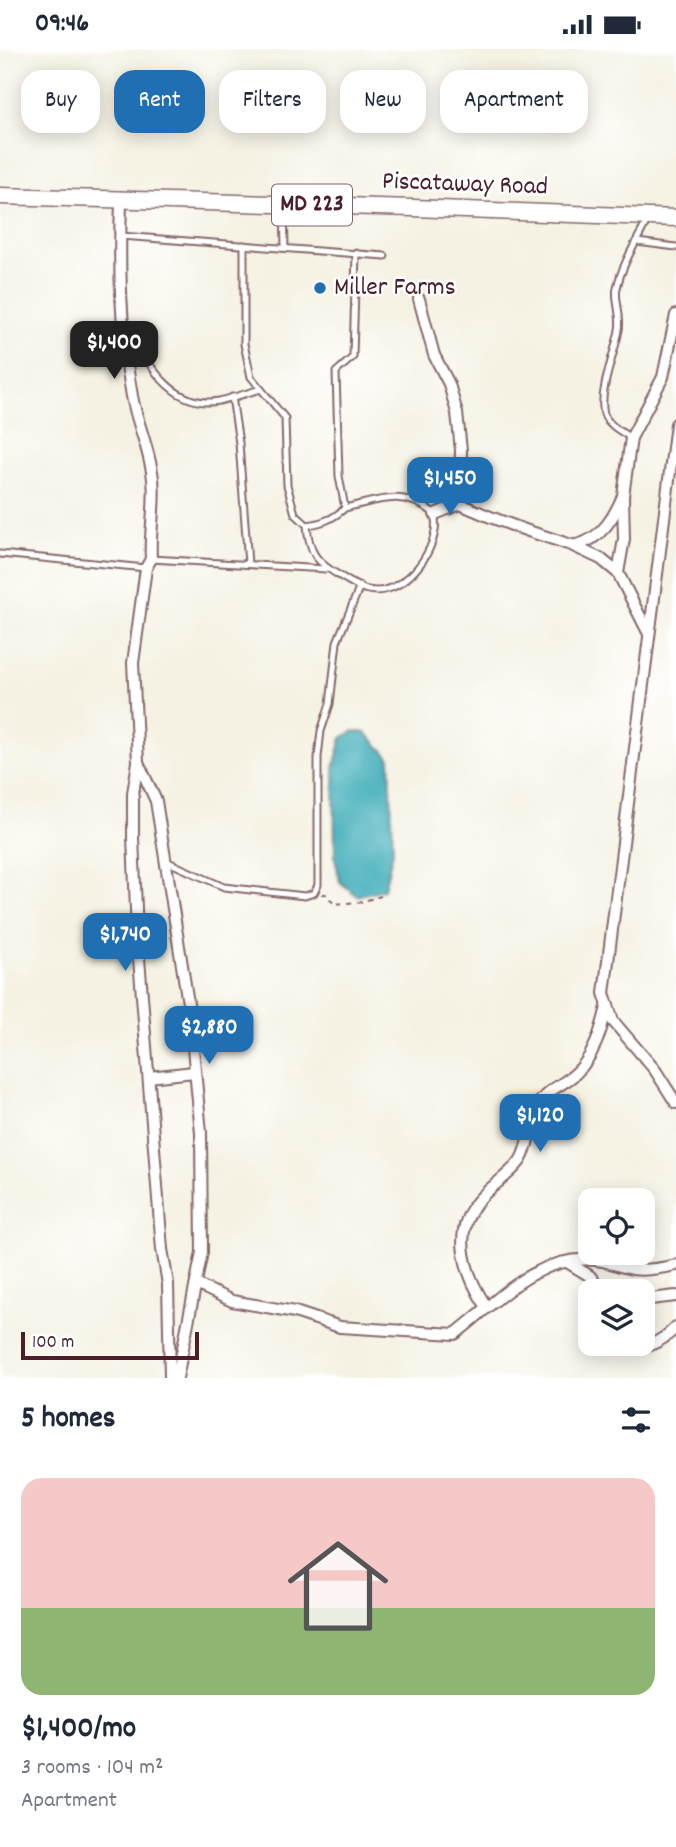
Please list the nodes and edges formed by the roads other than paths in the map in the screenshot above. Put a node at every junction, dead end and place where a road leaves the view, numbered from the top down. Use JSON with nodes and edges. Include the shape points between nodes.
{"nodes":[{"id":1,"x":0,"y":196,"type":"edge"},
{"id":2,"x":121,"y":199,"type":"junction"},
{"id":3,"x":284,"y":204,"type":"junction"},
{"id":4,"x":650,"y":217,"type":"junction"},
{"id":5,"x":676,"y":218,"type":"edge"},
{"id":6,"x":121,"y":236,"type":"junction"},
{"id":7,"x":637,"y":242,"type":"junction"},
{"id":8,"x":244,"y":245,"type":"junction"},
{"id":9,"x":676,"y":247,"type":"edge"},
{"id":10,"x":285,"y":248,"type":"junction"},
{"id":11,"x":356,"y":253,"type":"junction"},
{"id":12,"x":385,"y":256,"type":"dead end"},
{"id":13,"x":419,"y":299,"type":"dead end"},
{"id":14,"x":121,"y":314,"type":"junction"},
{"id":15,"x":676,"y":315,"type":"edge"},
{"id":16,"x":261,"y":389,"type":"junction"},
{"id":17,"x":232,"y":397,"type":"junction"},
{"id":18,"x":676,"y":424,"type":"edge"},
{"id":19,"x":631,"y":438,"type":"junction"},
{"id":20,"x":623,"y":496,"type":"junction"},
{"id":21,"x":460,"y":505,"type":"junction"},
{"id":22,"x":345,"y":508,"type":"junction"},
{"id":23,"x":435,"y":514,"type":"junction"},
{"id":24,"x":307,"y":526,"type":"junction"},
{"id":25,"x":573,"y":546,"type":"junction"},
{"id":26,"x":0,"y":554,"type":"edge"},
{"id":27,"x":148,"y":563,"type":"junction"},
{"id":28,"x":248,"y":564,"type":"junction"},
{"id":29,"x":328,"y":569,"type":"junction"},
{"id":30,"x":618,"y":573,"type":"junction"},
{"id":31,"x":360,"y":586,"type":"junction"},
{"id":32,"x":650,"y":634,"type":"junction"},
{"id":33,"x":138,"y":762,"type":"junction"},
{"id":34,"x":166,"y":861,"type":"junction"},
{"id":35,"x":607,"y":1007,"type":"junction"},
{"id":36,"x":194,"y":1072,"type":"junction"},
{"id":37,"x":149,"y":1077,"type":"junction"},
{"id":38,"x":676,"y":1104,"type":"edge"},
{"id":39,"x":565,"y":1261,"type":"junction"},
{"id":40,"x":676,"y":1265,"type":"edge"},
{"id":41,"x":592,"y":1279,"type":"edge"},
{"id":42,"x":196,"y":1284,"type":"junction"},
{"id":43,"x":676,"y":1296,"type":"edge"},
{"id":44,"x":655,"y":1298,"type":"edge"},
{"id":45,"x":486,"y":1306,"type":"junction"},
{"id":46,"x":676,"y":1327,"type":"edge"},
{"id":47,"x":655,"y":1343,"type":"edge"},
{"id":48,"x":170,"y":1378,"type":"edge"},
{"id":49,"x":177,"y":1378,"type":"edge"}],
"edges":[{"from":1,"to":2,"type":"main road","name":"Piscataway Road","number":"MD 223"},
{"from":2,"to":3,"type":"main road","name":"Piscataway Road","number":"MD 223"},
{"from":2,"to":6,"type":"street"},
{"from":3,"to":4,"type":"main road","name":"Piscataway Road","number":"MD 223"},
{"from":3,"to":10,"type":"lane"},
{"from":4,"to":5,"type":"main road","name":"Piscataway Road","number":"MD 223"},
{"from":4,"to":7,"type":"lane"},
{"from":6,"to":8,"type":"lane"},
{"from":6,"to":14,"type":"street"},
{"from":7,"to":9,"type":"lane"},
{"from":7,"to":19,"type":"lane","via":[[616,291],[620,327],[602,399],[610,424]]},
{"from":8,"to":10,"type":"lane"},
{"from":8,"to":16,"type":"lane","via":[[244,344],[251,377]]},
{"from":10,"to":11,"type":"lane"},
{"from":11,"to":12,"type":"lane"},
{"from":11,"to":22,"type":"lane","via":[[353,357],[336,372],[339,476]]},
{"from":13,"to":21,"type":"street","via":[[457,413]]},
{"from":14,"to":17,"type":"lane","via":[[143,354],[171,390],[197,402]]},
{"from":14,"to":27,"type":"street","via":[[131,394],[154,482]]},
{"from":15,"to":19,"type":"street","via":[[663,377]]},
{"from":16,"to":17,"type":"lane"},
{"from":16,"to":24,"type":"lane","via":[[285,418],[287,485],[295,514]]},
{"from":17,"to":28,"type":"lane"},
{"from":18,"to":32,"type":"street"},
{"from":19,"to":20,"type":"street"},
{"from":20,"to":25,"type":"street","via":[[603,530]]},
{"from":20,"to":30,"type":"street","via":[[625,529]]},
{"from":21,"to":23,"type":"street"},
{"from":21,"to":25,"type":"street"},
{"from":22,"to":23,"type":"lane","via":[[379,497],[406,499]]},
{"from":22,"to":24,"type":"lane","via":[[336,517]]},
{"from":23,"to":31,"type":"lane","via":[[436,530],[428,549],[403,583],[386,589]]},
{"from":24,"to":29,"type":"lane","via":[[313,554]]},
{"from":25,"to":30,"type":"street"},
{"from":26,"to":27,"type":"lane"},
{"from":27,"to":28,"type":"lane"},
{"from":27,"to":33,"type":"street","via":[[133,663]]},
{"from":28,"to":29,"type":"lane"},
{"from":29,"to":31,"type":"lane"},
{"from":30,"to":32,"type":"street"},
{"from":31,"to":34,"type":"lane","via":[[337,642],[330,704],[317,757],[318,885],[314,893],[305,896],[224,887]]},
{"from":32,"to":35,"type":"street","via":[[604,985]]},
{"from":33,"to":34,"type":"street","via":[[156,801]]},
{"from":33,"to":37,"type":"street","via":[[133,793],[137,933]]},
{"from":34,"to":36,"type":"street"},
{"from":35,"to":38,"type":"street"},
{"from":35,"to":45,"type":"street","via":[[583,1065],[540,1101],[521,1159],[469,1214],[464,1258]]},
{"from":36,"to":37,"type":"street"},
{"from":36,"to":42,"type":"street","via":[[201,1133],[202,1226]]},
{"from":37,"to":48,"type":"street","via":[[168,1285]]},
{"from":39,"to":40,"type":"street","via":[[593,1259],[634,1269]]},
{"from":39,"to":41,"type":"street"},
{"from":39,"to":45,"type":"street","via":[[541,1268]]},
{"from":42,"to":45,"type":"street","via":[[232,1301],[295,1312],[340,1327],[455,1334]]},
{"from":42,"to":49,"type":"street"},
{"from":43,"to":44,"type":"street"},
{"from":46,"to":47,"type":"street"}]}
